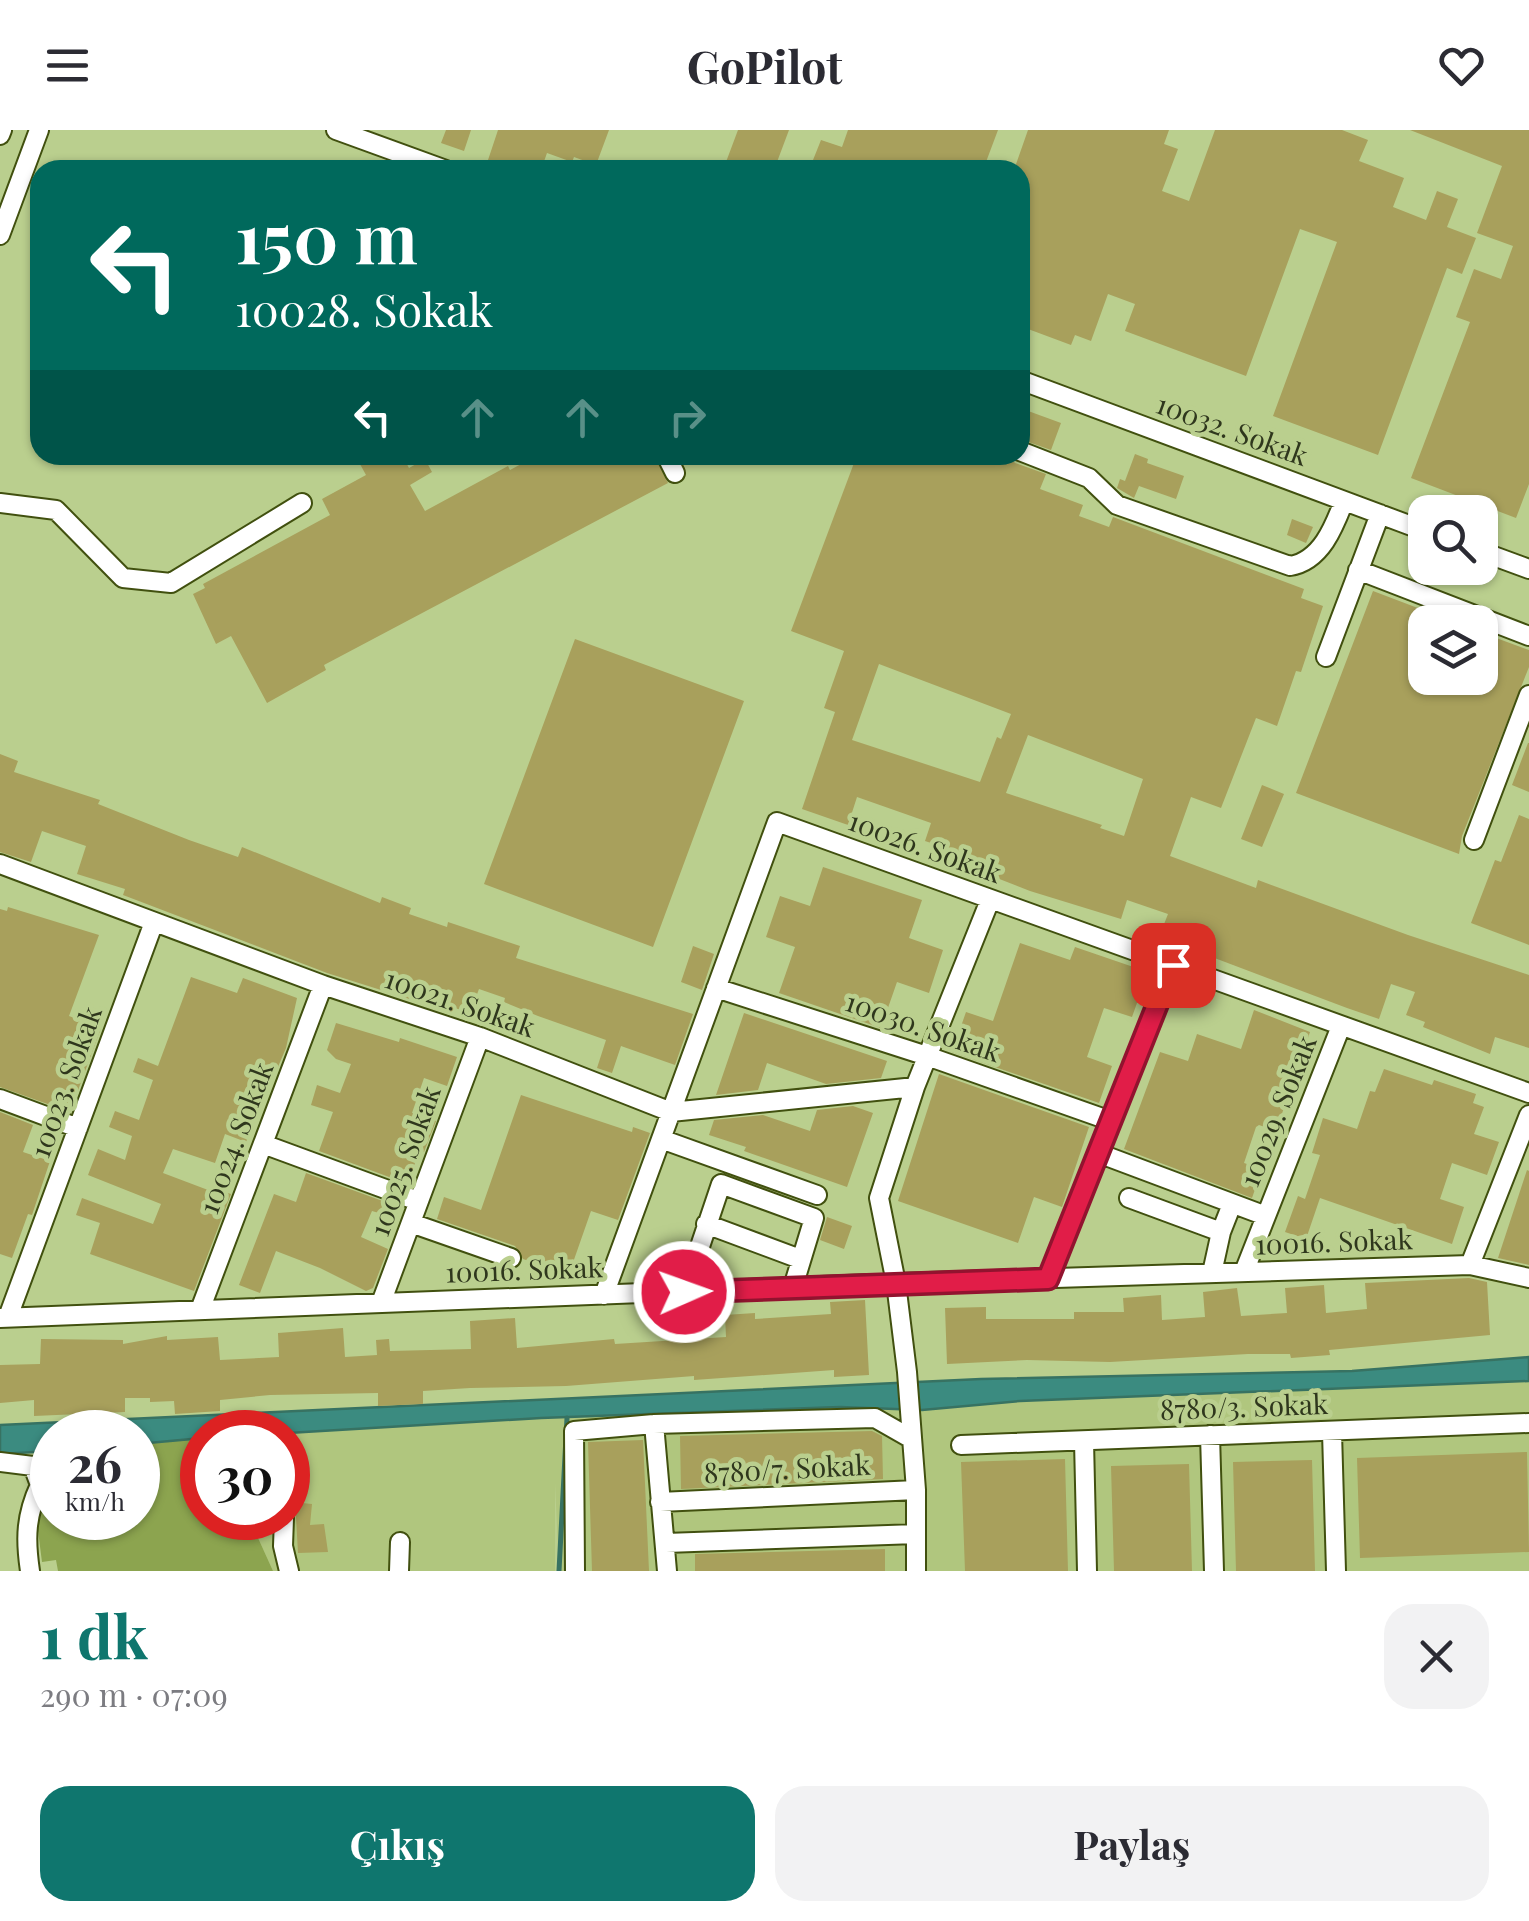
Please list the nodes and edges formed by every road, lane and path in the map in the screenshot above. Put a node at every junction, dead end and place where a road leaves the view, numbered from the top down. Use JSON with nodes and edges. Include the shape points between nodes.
{"nodes":[{"id":1,"x":40,"y":130,"type":"edge"},
{"id":2,"x":336,"y":130,"type":"edge"},
{"id":3,"x":418,"y":160,"type":"edge"},
{"id":4,"x":0,"y":234,"type":"edge"},
{"id":5,"x":1030,"y":384,"type":"edge"},
{"id":6,"x":1030,"y":455,"type":"edge"},
{"id":7,"x":671,"y":465,"type":"edge"},
{"id":8,"x":675,"y":473,"type":"dead end"},
{"id":9,"x":1344,"y":501,"type":"junction"},
{"id":10,"x":0,"y":504,"type":"edge"},
{"id":11,"x":302,"y":504,"type":"dead end"},
{"id":12,"x":1380,"y":514,"type":"junction"},
{"id":13,"x":1408,"y":525,"type":"edge"},
{"id":14,"x":1498,"y":558,"type":"edge"},
{"id":15,"x":1358,"y":570,"type":"junction"},
{"id":16,"x":1529,"y":570,"type":"edge"},
{"id":17,"x":1529,"y":636,"type":"edge"},
{"id":18,"x":1326,"y":657,"type":"dead end"},
{"id":19,"x":1529,"y":695,"type":"edge"},
{"id":20,"x":1474,"y":840,"type":"dead end"},
{"id":21,"x":0,"y":864,"type":"edge"},
{"id":22,"x":990,"y":900,"type":"junction"},
{"id":23,"x":154,"y":922,"type":"junction"},
{"id":24,"x":1173,"y":965,"type":"junction"},
{"id":25,"x":323,"y":985,"type":"junction"},
{"id":26,"x":716,"y":988,"type":"junction"},
{"id":27,"x":1342,"y":1026,"type":"junction"},
{"id":28,"x":480,"y":1037,"type":"junction"},
{"id":29,"x":928,"y":1056,"type":"junction"},
{"id":30,"x":915,"y":1087,"type":"junction"},
{"id":31,"x":1529,"y":1093,"type":"edge"},
{"id":32,"x":0,"y":1100,"type":"edge"},
{"id":33,"x":671,"y":1112,"type":"junction"},
{"id":34,"x":1529,"y":1114,"type":"edge"},
{"id":35,"x":1111,"y":1121,"type":"junction"},
{"id":36,"x":78,"y":1128,"type":"junction"},
{"id":37,"x":661,"y":1139,"type":"junction"},
{"id":38,"x":263,"y":1144,"type":"junction"},
{"id":39,"x":1098,"y":1153,"type":"junction"},
{"id":40,"x":817,"y":1195,"type":"dead end"},
{"id":41,"x":1129,"y":1198,"type":"dead end"},
{"id":42,"x":418,"y":1201,"type":"junction"},
{"id":43,"x":1232,"y":1204,"type":"junction"},
{"id":44,"x":1266,"y":1216,"type":"junction"},
{"id":45,"x":411,"y":1223,"type":"junction"},
{"id":46,"x":706,"y":1224,"type":"junction"},
{"id":47,"x":1221,"y":1232,"type":"junction"},
{"id":48,"x":511,"y":1258,"type":"dead end"},
{"id":49,"x":800,"y":1259,"type":"junction"},
{"id":50,"x":1470,"y":1264,"type":"junction"},
{"id":51,"x":1244,"y":1272,"type":"junction"},
{"id":52,"x":1212,"y":1273,"type":"junction"},
{"id":53,"x":1529,"y":1278,"type":"edge"},
{"id":54,"x":1048,"y":1279,"type":"junction"},
{"id":55,"x":896,"y":1283,"type":"junction"},
{"id":56,"x":793,"y":1287,"type":"junction"},
{"id":57,"x":684,"y":1292,"type":"junction"},
{"id":58,"x":604,"y":1295,"type":"junction"},
{"id":59,"x":381,"y":1303,"type":"junction"},
{"id":60,"x":200,"y":1310,"type":"junction"},
{"id":61,"x":4,"y":1317,"type":"edge"},
{"id":62,"x":1529,"y":1423,"type":"edge"},
{"id":63,"x":654,"y":1424,"type":"junction"},
{"id":64,"x":911,"y":1430,"type":"junction"},
{"id":65,"x":1332,"y":1432,"type":"junction"},
{"id":66,"x":1210,"y":1435,"type":"junction"},
{"id":67,"x":1084,"y":1441,"type":"junction"},
{"id":68,"x":962,"y":1445,"type":"dead end"},
{"id":69,"x":0,"y":1462,"type":"edge"},
{"id":70,"x":916,"y":1490,"type":"junction"},
{"id":71,"x":660,"y":1502,"type":"junction"},
{"id":72,"x":916,"y":1534,"type":"junction"},
{"id":73,"x":283,"y":1540,"type":"edge"},
{"id":74,"x":400,"y":1542,"type":"dead end"},
{"id":75,"x":666,"y":1543,"type":"junction"},
{"id":76,"x":30,"y":1571,"type":"edge"},
{"id":77,"x":290,"y":1571,"type":"edge"},
{"id":78,"x":399,"y":1571,"type":"edge"},
{"id":79,"x":575,"y":1571,"type":"edge"},
{"id":80,"x":666,"y":1571,"type":"edge"},
{"id":81,"x":916,"y":1571,"type":"edge"},
{"id":82,"x":1087,"y":1571,"type":"edge"},
{"id":83,"x":1214,"y":1571,"type":"edge"},
{"id":84,"x":1336,"y":1571,"type":"edge"}],
"edges":[{"from":1,"to":4,"type":"street"},
{"from":2,"to":3,"type":"street"},
{"from":5,"to":9,"type":"street","name":"10032. Sokak"},
{"from":6,"to":9,"type":"street","via":[[1088,478],[1118,505],[1290,566],[1303,564],[1333,532]]},
{"from":7,"to":8,"type":"street"},
{"from":9,"to":12,"type":"street","name":"10032. Sokak"},
{"from":10,"to":11,"type":"street","via":[[56,510],[123,578],[171,583]]},
{"from":12,"to":13,"type":"street","name":"10032. Sokak"},
{"from":12,"to":15,"type":"street"},
{"from":14,"to":16,"type":"street"},
{"from":15,"to":17,"type":"street"},
{"from":15,"to":18,"type":"street"},
{"from":19,"to":20,"type":"street"},
{"from":21,"to":23,"type":"street","name":"10021. Sokak"},
{"from":22,"to":24,"type":"street","name":"10026. Sokak"},
{"from":22,"to":26,"type":"street","name":"10026. Sokak","via":[[777,822]]},
{"from":22,"to":29,"type":"street"},
{"from":23,"to":25,"type":"street","name":"10021. Sokak"},
{"from":23,"to":36,"type":"street","name":"10023. Sokak"},
{"from":24,"to":27,"type":"street","name":"10026. Sokak"},
{"from":24,"to":35,"type":"street"},
{"from":25,"to":28,"type":"street","name":"10021. Sokak"},
{"from":25,"to":38,"type":"street","name":"10024. Sokak"},
{"from":26,"to":29,"type":"street","name":"10030. Sokak"},
{"from":26,"to":33,"type":"street","name":"10026. Sokak"},
{"from":27,"to":31,"type":"street","name":"10026. Sokak"},
{"from":27,"to":44,"type":"street","name":"10029. Sokak"},
{"from":28,"to":33,"type":"street","name":"10021. Sokak"},
{"from":28,"to":42,"type":"street","name":"10025. Sokak"},
{"from":29,"to":30,"type":"street"},
{"from":29,"to":35,"type":"street","name":"10030. Sokak"},
{"from":30,"to":33,"type":"street","name":"10021. Sokak"},
{"from":30,"to":55,"type":"street","via":[[879,1198]]},
{"from":32,"to":36,"type":"street"},
{"from":33,"to":37,"type":"street","name":"10026. Sokak"},
{"from":34,"to":50,"type":"street"},
{"from":35,"to":39,"type":"street"},
{"from":36,"to":61,"type":"street","name":"10023. Sokak"},
{"from":37,"to":40,"type":"street"},
{"from":37,"to":58,"type":"street","name":"10026. Sokak"},
{"from":38,"to":42,"type":"street"},
{"from":38,"to":60,"type":"street","name":"10024. Sokak"},
{"from":39,"to":43,"type":"street"},
{"from":39,"to":54,"type":"street"},
{"from":41,"to":47,"type":"street"},
{"from":42,"to":45,"type":"street","name":"10025. Sokak"},
{"from":43,"to":44,"type":"street"},
{"from":43,"to":47,"type":"street"},
{"from":44,"to":51,"type":"street","name":"10029. Sokak"},
{"from":45,"to":48,"type":"street"},
{"from":45,"to":59,"type":"street","name":"10025. Sokak"},
{"from":46,"to":49,"type":"street"},
{"from":46,"to":49,"type":"street","via":[[721,1184],[814,1218]]},
{"from":46,"to":57,"type":"street"},
{"from":47,"to":52,"type":"street"},
{"from":49,"to":56,"type":"street"},
{"from":50,"to":51,"type":"street","name":"10016. Sokak"},
{"from":50,"to":53,"type":"street","name":"10016. Sokak"},
{"from":51,"to":52,"type":"street","name":"10016. Sokak"},
{"from":52,"to":54,"type":"street","name":"10016. Sokak"},
{"from":54,"to":55,"type":"street","name":"10016. Sokak"},
{"from":55,"to":56,"type":"street","name":"10016. Sokak"},
{"from":55,"to":64,"type":"street"},
{"from":56,"to":57,"type":"street","name":"10016. Sokak"},
{"from":57,"to":58,"type":"street","name":"10016. Sokak"},
{"from":58,"to":59,"type":"street","name":"10016. Sokak"},
{"from":59,"to":60,"type":"street","name":"10016. Sokak"},
{"from":60,"to":61,"type":"street","name":"10016. Sokak"},
{"from":62,"to":65,"type":"street","name":"8780/3. Sokak"},
{"from":63,"to":64,"type":"street","via":[[875,1418]]},
{"from":63,"to":71,"type":"street"},
{"from":63,"to":79,"type":"street","via":[[574,1431]]},
{"from":64,"to":70,"type":"street"},
{"from":65,"to":66,"type":"street","name":"8780/3. Sokak"},
{"from":65,"to":84,"type":"street"},
{"from":66,"to":67,"type":"street","name":"8780/3. Sokak"},
{"from":66,"to":83,"type":"street"},
{"from":67,"to":68,"type":"street","name":"8780/3. Sokak"},
{"from":67,"to":82,"type":"street"},
{"from":69,"to":76,"type":"street","via":[[33,1466],[40,1484],[25,1537]]},
{"from":70,"to":71,"type":"street","name":"8780/7. Sokak"},
{"from":70,"to":72,"type":"street"},
{"from":71,"to":75,"type":"street"},
{"from":72,"to":75,"type":"street"},
{"from":72,"to":81,"type":"street"},
{"from":73,"to":77,"type":"street"},
{"from":74,"to":78,"type":"street"},
{"from":75,"to":80,"type":"street"}]}
